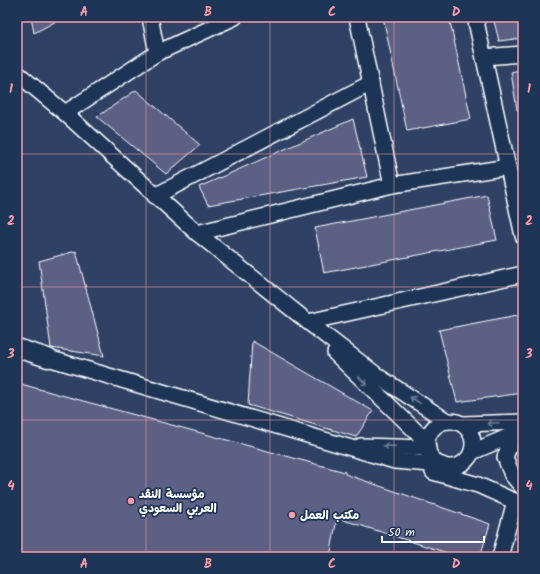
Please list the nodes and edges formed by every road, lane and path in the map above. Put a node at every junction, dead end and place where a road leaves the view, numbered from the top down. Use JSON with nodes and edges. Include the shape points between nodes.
{"nodes":[{"id":1,"x":150,"y":17,"type":"edge"},
{"id":2,"x":235,"y":17,"type":"edge"},
{"id":3,"x":357,"y":17,"type":"edge"},
{"id":4,"x":475,"y":17,"type":"edge"},
{"id":5,"x":157,"y":53,"type":"junction"},
{"id":6,"x":523,"y":54,"type":"edge"},
{"id":7,"x":484,"y":57,"type":"junction"},
{"id":8,"x":17,"y":73,"type":"edge"},
{"id":9,"x":371,"y":83,"type":"junction"},
{"id":10,"x":65,"y":113,"type":"junction"},
{"id":11,"x":508,"y":166,"type":"junction"},
{"id":12,"x":392,"y":185,"type":"junction"},
{"id":13,"x":155,"y":196,"type":"junction"},
{"id":14,"x":197,"y":234,"type":"junction"},
{"id":15,"x":523,"y":236,"type":"edge"},
{"id":16,"x":523,"y":274,"type":"edge"},
{"id":17,"x":308,"y":322,"type":"junction"},
{"id":18,"x":17,"y":348,"type":"edge"},
{"id":19,"x":17,"y":356,"type":"edge"},
{"id":20,"x":48,"y":358,"type":"junction"},
{"id":21,"x":447,"y":421,"type":"junction"},
{"id":22,"x":523,"y":422,"type":"edge"},
{"id":23,"x":463,"y":424,"type":"junction"},
{"id":24,"x":519,"y":433,"type":"edge"},
{"id":25,"x":338,"y":445,"type":"junction"},
{"id":26,"x":427,"y":445,"type":"junction"},
{"id":27,"x":472,"y":452,"type":"junction"},
{"id":28,"x":395,"y":461,"type":"junction"},
{"id":29,"x":446,"y":466,"type":"junction"},
{"id":30,"x":516,"y":470,"type":"edge"},
{"id":31,"x":478,"y":485,"type":"junction"},
{"id":32,"x":520,"y":498,"type":"edge"},
{"id":33,"x":500,"y":557,"type":"edge"}],
"edges":[{"from":1,"to":5,"type":"street"},
{"from":2,"to":5,"type":"street"},
{"from":3,"to":9,"type":"street"},
{"from":4,"to":7,"type":"street"},
{"from":5,"to":10,"type":"street"},
{"from":6,"to":7,"type":"street"},
{"from":7,"to":11,"type":"street"},
{"from":8,"to":10,"type":"street"},
{"from":9,"to":12,"type":"street"},
{"from":9,"to":13,"type":"street"},
{"from":10,"to":13,"type":"street"},
{"from":11,"to":12,"type":"street"},
{"from":11,"to":15,"type":"street"},
{"from":12,"to":14,"type":"street"},
{"from":13,"to":14,"type":"street"},
{"from":14,"to":17,"type":"street"},
{"from":16,"to":17,"type":"street"},
{"from":21,"to":17,"type":"street","one_way":true,"via":[[379,377]]},
{"from":17,"to":26,"type":"street","one_way":true},
{"from":18,"to":20,"type":"main road"},
{"from":19,"to":20,"type":"main road"},
{"from":20,"to":25,"type":"street"},
{"from":21,"to":23,"type":"street"},
{"from":21,"to":26,"type":"street","via":[[433,428]]},
{"from":22,"to":23,"type":"street","one_way":true},
{"from":23,"to":27,"type":"street","via":[[472,436]]},
{"from":24,"to":27,"type":"street"},
{"from":24,"to":30,"type":"street","via":[[505,457]]},
{"from":26,"to":25,"type":"street","one_way":true},
{"from":25,"to":28,"type":"street"},
{"from":26,"to":29,"type":"street","via":[[431,456]]},
{"from":27,"to":29,"type":"street","via":[[463,463]]},
{"from":28,"to":29,"type":"street"},
{"from":28,"to":31,"type":"street"},
{"from":29,"to":31,"type":"street"},
{"from":30,"to":32,"type":"street","via":[[512,475]]},
{"from":31,"to":32,"type":"street"},
{"from":32,"to":33,"type":"street"}]}
